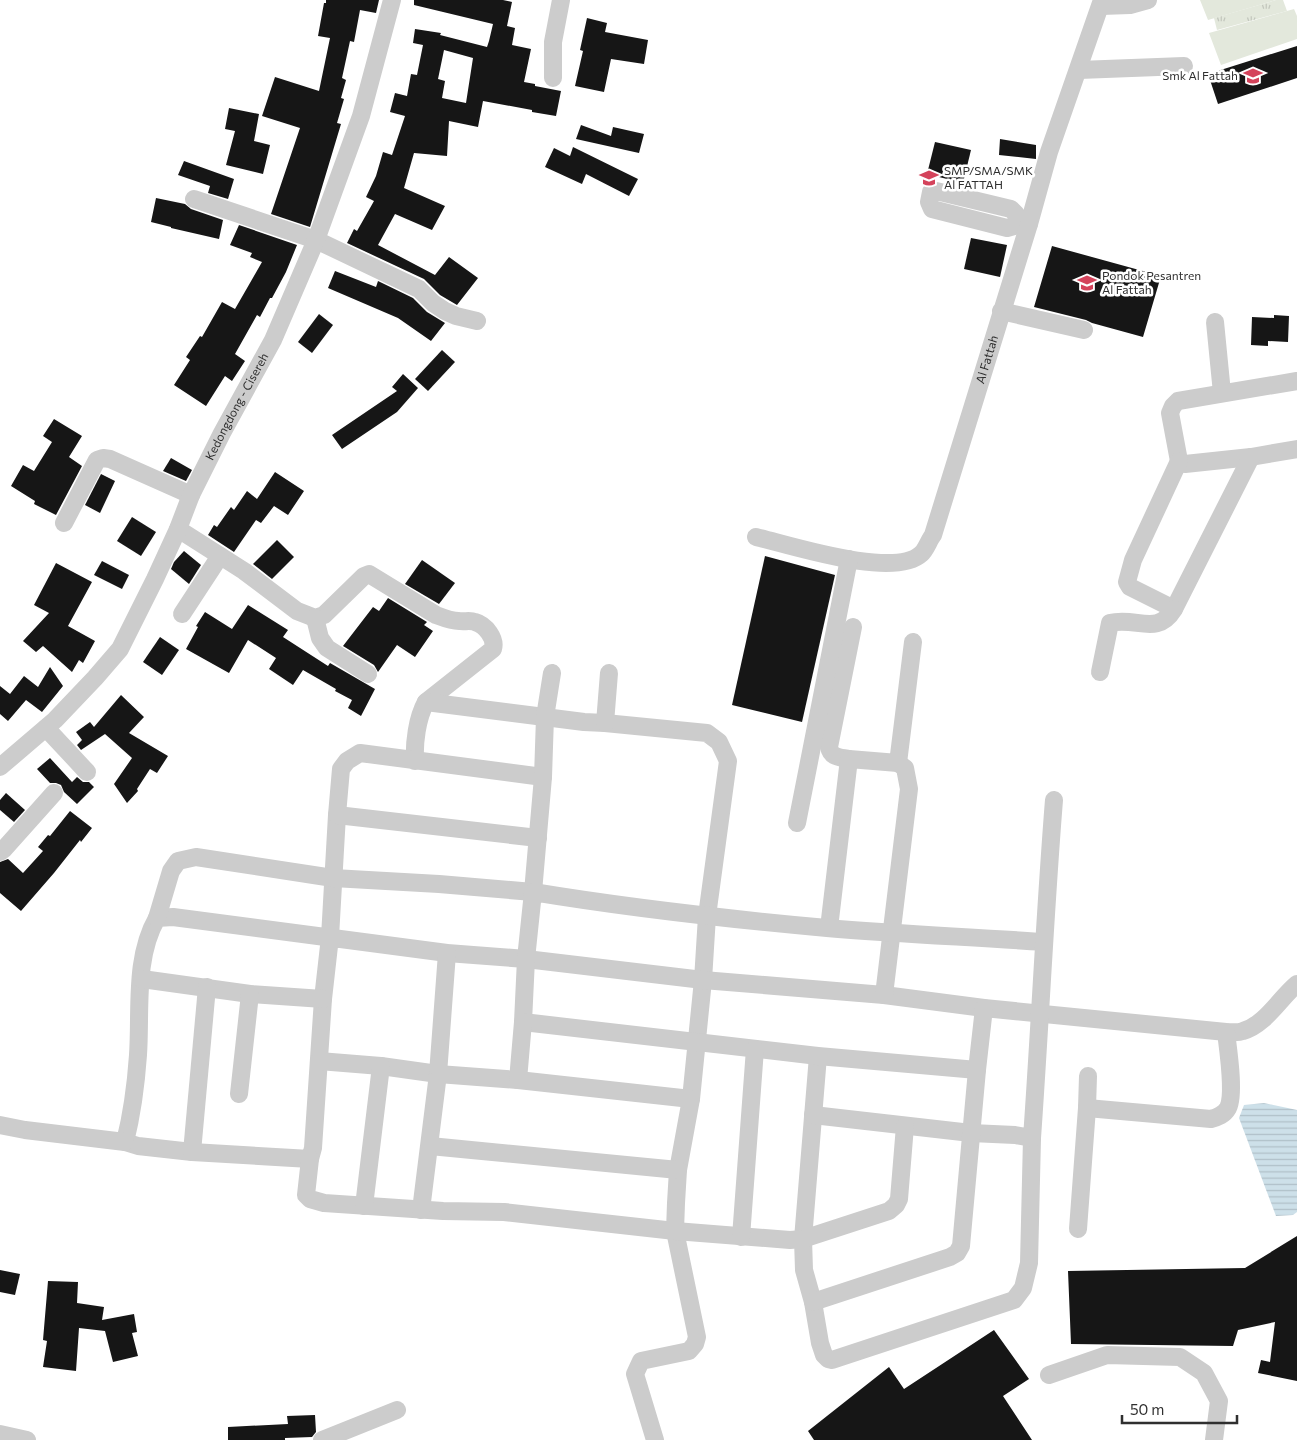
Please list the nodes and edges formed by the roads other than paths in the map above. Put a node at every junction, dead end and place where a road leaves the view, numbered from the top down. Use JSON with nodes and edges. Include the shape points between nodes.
{"nodes":[{"id":1,"x":392,"y":0,"type":"edge"},
{"id":2,"x":561,"y":0,"type":"edge"},
{"id":3,"x":1148,"y":0,"type":"edge"},
{"id":4,"x":1101,"y":3,"type":"edge"},
{"id":5,"x":1184,"y":66,"type":"dead end"},
{"id":6,"x":1079,"y":70,"type":"junction"},
{"id":7,"x":554,"y":78,"type":"dead end"},
{"id":8,"x":194,"y":199,"type":"dead end"},
{"id":9,"x":316,"y":240,"type":"junction"},
{"id":10,"x":1002,"y":311,"type":"junction"},
{"id":11,"x":477,"y":321,"type":"dead end"},
{"id":12,"x":1215,"y":322,"type":"dead end"},
{"id":13,"x":1084,"y":330,"type":"dead end"},
{"id":14,"x":1297,"y":380,"type":"edge"},
{"id":15,"x":1222,"y":392,"type":"junction"},
{"id":16,"x":1297,"y":449,"type":"edge"},
{"id":17,"x":1251,"y":457,"type":"junction"},
{"id":18,"x":1179,"y":460,"type":"junction"},
{"id":19,"x":191,"y":495,"type":"junction"},
{"id":20,"x":64,"y":523,"type":"dead end"},
{"id":21,"x":178,"y":529,"type":"junction"},
{"id":22,"x":756,"y":537,"type":"dead end"},
{"id":23,"x":220,"y":556,"type":"junction"},
{"id":24,"x":849,"y":559,"type":"junction"},
{"id":25,"x":1174,"y":609,"type":"junction"},
{"id":26,"x":182,"y":614,"type":"dead end"},
{"id":27,"x":315,"y":618,"type":"junction"},
{"id":28,"x":853,"y":627,"type":"dead end"},
{"id":29,"x":913,"y":642,"type":"dead end"},
{"id":30,"x":1100,"y":672,"type":"dead end"},
{"id":31,"x":552,"y":673,"type":"dead end"},
{"id":32,"x":609,"y":673,"type":"dead end"},
{"id":33,"x":368,"y":674,"type":"dead end"},
{"id":34,"x":426,"y":702,"type":"junction"},
{"id":35,"x":545,"y":717,"type":"junction"},
{"id":36,"x":605,"y":723,"type":"junction"},
{"id":37,"x":46,"y":728,"type":"junction"},
{"id":38,"x":849,"y":759,"type":"junction"},
{"id":39,"x":415,"y":761,"type":"junction"},
{"id":40,"x":898,"y":763,"type":"junction"},
{"id":41,"x":0,"y":767,"type":"edge"},
{"id":42,"x":87,"y":772,"type":"dead end"},
{"id":43,"x":543,"y":777,"type":"junction"},
{"id":44,"x":54,"y":793,"type":"dead end"},
{"id":45,"x":1054,"y":800,"type":"dead end"},
{"id":46,"x":337,"y":815,"type":"junction"},
{"id":47,"x":797,"y":823,"type":"dead end"},
{"id":48,"x":538,"y":838,"type":"junction"},
{"id":49,"x":0,"y":852,"type":"edge"},
{"id":50,"x":333,"y":878,"type":"junction"},
{"id":51,"x":533,"y":892,"type":"junction"},
{"id":52,"x":707,"y":916,"type":"junction"},
{"id":53,"x":157,"y":918,"type":"junction"},
{"id":54,"x":829,"y":928,"type":"junction"},
{"id":55,"x":893,"y":932,"type":"junction"},
{"id":56,"x":330,"y":937,"type":"junction"},
{"id":57,"x":1043,"y":942,"type":"junction"},
{"id":58,"x":446,"y":953,"type":"junction"},
{"id":59,"x":526,"y":959,"type":"junction"},
{"id":60,"x":142,"y":979,"type":"junction"},
{"id":61,"x":704,"y":980,"type":"junction"},
{"id":62,"x":1297,"y":984,"type":"edge"},
{"id":63,"x":208,"y":987,"type":"junction"},
{"id":64,"x":250,"y":994,"type":"junction"},
{"id":65,"x":884,"y":995,"type":"junction"},
{"id":66,"x":323,"y":999,"type":"junction"},
{"id":67,"x":984,"y":1008,"type":"junction"},
{"id":68,"x":1041,"y":1013,"type":"junction"},
{"id":69,"x":523,"y":1022,"type":"junction"},
{"id":70,"x":1226,"y":1032,"type":"junction"},
{"id":71,"x":697,"y":1042,"type":"junction"},
{"id":72,"x":755,"y":1049,"type":"junction"},
{"id":73,"x":818,"y":1056,"type":"junction"},
{"id":74,"x":319,"y":1061,"type":"junction"},
{"id":75,"x":381,"y":1066,"type":"junction"},
{"id":76,"x":976,"y":1070,"type":"junction"},
{"id":77,"x":438,"y":1074,"type":"junction"},
{"id":78,"x":1088,"y":1076,"type":"dead end"},
{"id":79,"x":518,"y":1080,"type":"junction"},
{"id":80,"x":238,"y":1094,"type":"dead end"},
{"id":81,"x":692,"y":1100,"type":"junction"},
{"id":82,"x":1087,"y":1108,"type":"junction"},
{"id":83,"x":813,"y":1115,"type":"junction"},
{"id":84,"x":0,"y":1125,"type":"edge"},
{"id":85,"x":905,"y":1126,"type":"junction"},
{"id":86,"x":971,"y":1134,"type":"junction"},
{"id":87,"x":1032,"y":1138,"type":"junction"},
{"id":88,"x":125,"y":1142,"type":"junction"},
{"id":89,"x":430,"y":1146,"type":"junction"},
{"id":90,"x":192,"y":1152,"type":"junction"},
{"id":91,"x":310,"y":1159,"type":"junction"},
{"id":92,"x":678,"y":1170,"type":"junction"},
{"id":93,"x":364,"y":1206,"type":"junction"},
{"id":94,"x":421,"y":1210,"type":"junction"},
{"id":95,"x":1078,"y":1229,"type":"dead end"},
{"id":96,"x":675,"y":1231,"type":"junction"},
{"id":97,"x":741,"y":1237,"type":"junction"},
{"id":98,"x":803,"y":1239,"type":"junction"},
{"id":99,"x":812,"y":1302,"type":"junction"},
{"id":100,"x":1049,"y":1375,"type":"dead end"},
{"id":101,"x":397,"y":1410,"type":"dead end"},
{"id":102,"x":0,"y":1434,"type":"edge"},
{"id":103,"x":27,"y":1440,"type":"edge"},
{"id":104,"x":322,"y":1440,"type":"edge"},
{"id":105,"x":655,"y":1440,"type":"edge"},
{"id":106,"x":1214,"y":1440,"type":"edge"}],
"edges":[{"from":1,"to":9,"type":"street","name":"Kedongdong - Cisereh","via":[[361,116]]},
{"from":2,"to":7,"type":"street","via":[[553,42]]},
{"from":3,"to":4,"type":"street","via":[[1130,5]]},
{"from":4,"to":6,"type":"street","name":"Al Fattah"},
{"from":5,"to":6,"type":"street"},
{"from":6,"to":10,"type":"street","name":"Al Fattah","via":[[1024,223]]},
{"from":8,"to":9,"type":"street"},
{"from":9,"to":11,"type":"street","via":[[419,289],[445,311]]},
{"from":9,"to":19,"type":"street","name":"Kedongdong - Cisereh","via":[[273,340]]},
{"from":10,"to":13,"type":"street"},
{"from":10,"to":24,"type":"street","name":"Al Fattah","via":[[932,534],[921,554],[904,562],[876,564]]},
{"from":12,"to":15,"type":"street"},
{"from":14,"to":15,"type":"street"},
{"from":15,"to":18,"type":"street","via":[[1178,401],[1173,406],[1170,413]]},
{"from":16,"to":17,"type":"street"},
{"from":17,"to":18,"type":"street","via":[[1196,464],[1185,464]]},
{"from":17,"to":25,"type":"street"},
{"from":18,"to":25,"type":"street","via":[[1133,560],[1127,582],[1130,588]]},
{"from":19,"to":20,"type":"street","via":[[103,458],[97,460]]},
{"from":19,"to":21,"type":"street","name":"Kedongdong - Cisereh"},
{"from":21,"to":23,"type":"street"},
{"from":21,"to":37,"type":"street","name":"Kedongdong - Cisereh","via":[[120,650]]},
{"from":22,"to":24,"type":"street","name":"Al Fattah"},
{"from":23,"to":26,"type":"street"},
{"from":23,"to":27,"type":"street","via":[[297,611]]},
{"from":24,"to":47,"type":"street"},
{"from":25,"to":30,"type":"street","via":[[1163,622],[1155,624],[1110,623]]},
{"from":27,"to":33,"type":"street","via":[[326,648]]},
{"from":27,"to":34,"type":"street","via":[[324,615],[369,574],[436,615],[481,625],[492,638],[493,649]]},
{"from":28,"to":38,"type":"street","via":[[829,747],[835,756]]},
{"from":29,"to":40,"type":"street"},
{"from":31,"to":35,"type":"street"},
{"from":32,"to":36,"type":"street"},
{"from":34,"to":35,"type":"street"},
{"from":34,"to":39,"type":"street","via":[[414,748]]},
{"from":35,"to":36,"type":"street"},
{"from":35,"to":43,"type":"street"},
{"from":36,"to":52,"type":"street","via":[[707,733],[719,742],[728,761]]},
{"from":37,"to":41,"type":"street","name":"Kedongdong - Cisereh"},
{"from":37,"to":42,"type":"street"},
{"from":38,"to":40,"type":"street"},
{"from":38,"to":54,"type":"street"},
{"from":39,"to":43,"type":"street"},
{"from":39,"to":46,"type":"street","via":[[360,753],[347,761],[341,769]]},
{"from":40,"to":55,"type":"street","via":[[905,768],[909,789]]},
{"from":43,"to":48,"type":"street"},
{"from":44,"to":49,"type":"street"},
{"from":45,"to":57,"type":"street"},
{"from":46,"to":48,"type":"street"},
{"from":46,"to":50,"type":"street"},
{"from":48,"to":51,"type":"street"},
{"from":50,"to":51,"type":"street"},
{"from":50,"to":53,"type":"street","via":[[196,857],[185,859],[170,871]]},
{"from":50,"to":56,"type":"street"},
{"from":51,"to":52,"type":"street"},
{"from":51,"to":59,"type":"street"},
{"from":52,"to":54,"type":"street"},
{"from":52,"to":61,"type":"street"},
{"from":53,"to":56,"type":"street","via":[[173,917]]},
{"from":53,"to":60,"type":"street","via":[[143,961]]},
{"from":54,"to":55,"type":"street"},
{"from":55,"to":57,"type":"street"},
{"from":55,"to":65,"type":"street"},
{"from":56,"to":58,"type":"street"},
{"from":56,"to":66,"type":"street"},
{"from":57,"to":68,"type":"street"},
{"from":58,"to":59,"type":"street"},
{"from":58,"to":77,"type":"street"},
{"from":59,"to":61,"type":"street"},
{"from":59,"to":69,"type":"street"},
{"from":60,"to":63,"type":"street"},
{"from":60,"to":88,"type":"street","via":[[138,1055]]},
{"from":61,"to":65,"type":"street"},
{"from":61,"to":71,"type":"street"},
{"from":62,"to":70,"type":"street","via":[[1261,1022],[1242,1031]]},
{"from":63,"to":64,"type":"street"},
{"from":63,"to":90,"type":"street"},
{"from":64,"to":66,"type":"street"},
{"from":64,"to":80,"type":"street"},
{"from":65,"to":67,"type":"street"},
{"from":66,"to":74,"type":"street"},
{"from":67,"to":68,"type":"street"},
{"from":67,"to":76,"type":"street"},
{"from":68,"to":70,"type":"street"},
{"from":68,"to":87,"type":"street"},
{"from":69,"to":71,"type":"street"},
{"from":69,"to":79,"type":"street"},
{"from":70,"to":82,"type":"street","via":[[1230,1100],[1221,1116],[1211,1119]]},
{"from":71,"to":72,"type":"street"},
{"from":71,"to":81,"type":"street"},
{"from":72,"to":73,"type":"street"},
{"from":72,"to":97,"type":"street"},
{"from":73,"to":76,"type":"street"},
{"from":73,"to":83,"type":"street"},
{"from":74,"to":75,"type":"street"},
{"from":74,"to":91,"type":"street"},
{"from":75,"to":77,"type":"street"},
{"from":75,"to":93,"type":"street"},
{"from":76,"to":86,"type":"street"},
{"from":77,"to":79,"type":"street"},
{"from":77,"to":89,"type":"street"},
{"from":78,"to":82,"type":"street"},
{"from":79,"to":81,"type":"street"},
{"from":81,"to":92,"type":"street"},
{"from":82,"to":95,"type":"street"},
{"from":83,"to":85,"type":"street"},
{"from":83,"to":98,"type":"street"},
{"from":84,"to":88,"type":"street"},
{"from":85,"to":86,"type":"street"},
{"from":85,"to":98,"type":"street","via":[[896,1206],[890,1211]]},
{"from":86,"to":87,"type":"street"},
{"from":86,"to":99,"type":"street","via":[[963,1230],[957,1253]]},
{"from":87,"to":99,"type":"street","via":[[1029,1263],[1023,1288],[1014,1300],[832,1360],[824,1355]]},
{"from":88,"to":90,"type":"street"},
{"from":89,"to":92,"type":"street"},
{"from":89,"to":94,"type":"street"},
{"from":90,"to":91,"type":"street"},
{"from":91,"to":93,"type":"street","via":[[306,1195],[310,1199]]},
{"from":92,"to":96,"type":"street"},
{"from":93,"to":94,"type":"street"},
{"from":94,"to":96,"type":"street","via":[[504,1212]]},
{"from":96,"to":97,"type":"street"},
{"from":96,"to":105,"type":"street","via":[[697,1337],[689,1351],[641,1361],[635,1374]]},
{"from":97,"to":98,"type":"street"},
{"from":98,"to":99,"type":"street","via":[[804,1270]]},
{"from":100,"to":106,"type":"street","via":[[1107,1355],[1180,1357],[1204,1373],[1219,1400]]},
{"from":101,"to":104,"type":"street"},
{"from":102,"to":103,"type":"street"}]}
